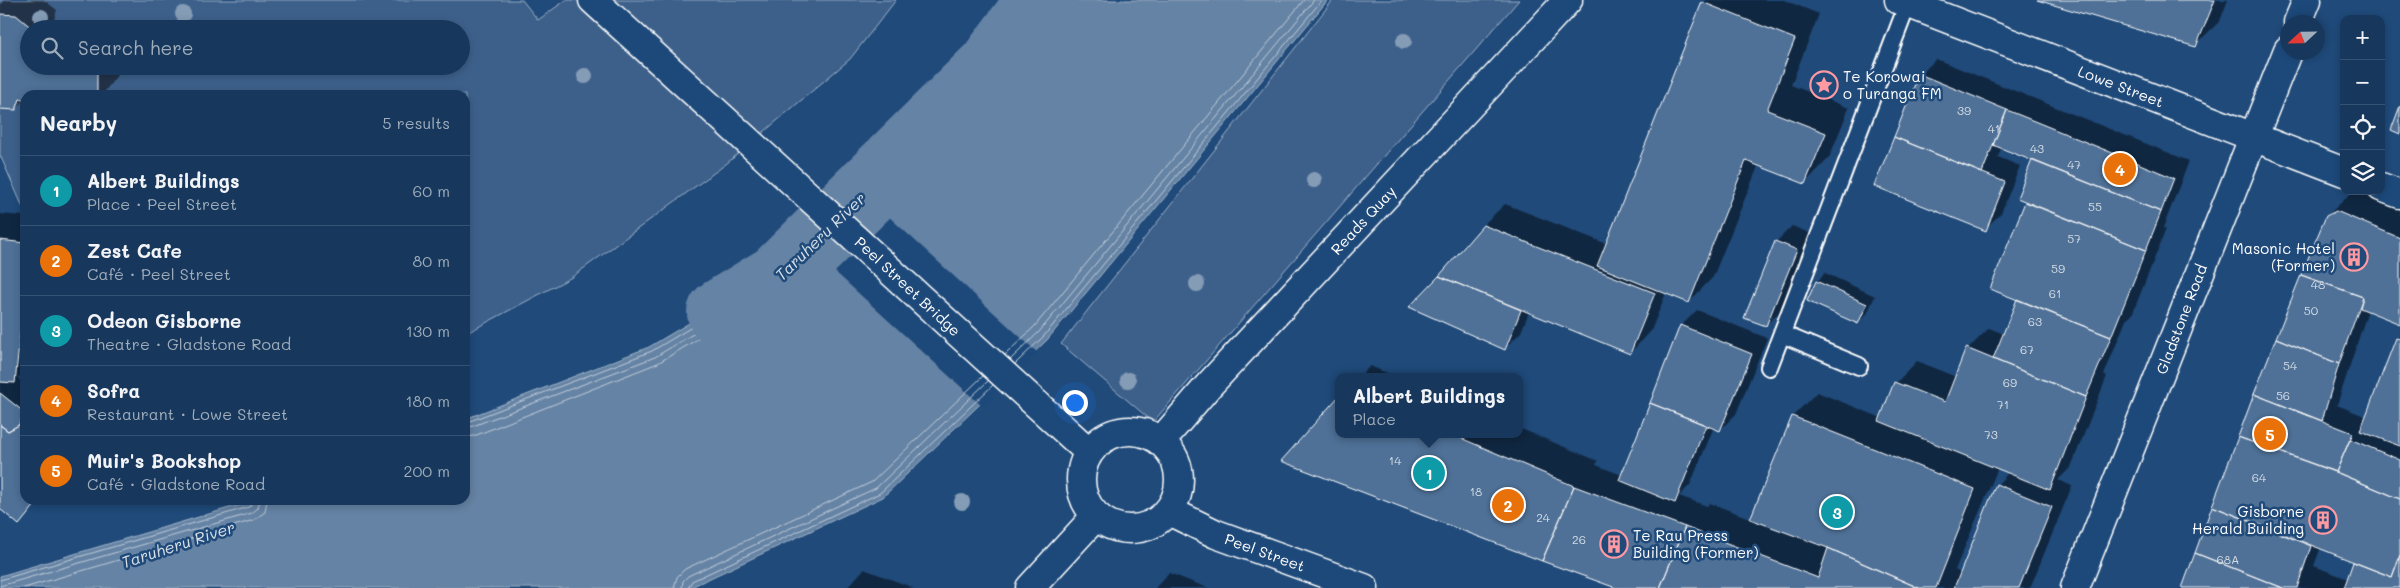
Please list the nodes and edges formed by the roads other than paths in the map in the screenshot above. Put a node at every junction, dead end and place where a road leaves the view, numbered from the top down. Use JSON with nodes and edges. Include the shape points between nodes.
{"nodes":[{"id":1,"x":593,"y":0,"type":"edge"},
{"id":2,"x":1568,"y":0,"type":"edge"},
{"id":3,"x":2307,"y":0,"type":"edge"},
{"id":4,"x":1903,"y":2,"type":"edge"},
{"id":5,"x":2301,"y":15,"type":"edge"},
{"id":6,"x":2284,"y":60,"type":"edge"},
{"id":7,"x":2252,"y":137,"type":"junction"},
{"id":8,"x":2340,"y":170,"type":"edge"},
{"id":9,"x":2385,"y":188,"type":"edge"},
{"id":10,"x":2400,"y":194,"type":"edge"},
{"id":11,"x":1782,"y":334,"type":"junction"},
{"id":12,"x":1859,"y":366,"type":"dead end"},
{"id":13,"x":1769,"y":367,"type":"dead end"},
{"id":14,"x":1160,"y":441,"type":"junction"},
{"id":15,"x":1089,"y":452,"type":"junction"},
{"id":16,"x":1169,"y":511,"type":"junction"},
{"id":17,"x":1096,"y":516,"type":"junction"},
{"id":18,"x":1030,"y":588,"type":"edge"},
{"id":19,"x":1364,"y":588,"type":"edge"},
{"id":20,"x":2075,"y":588,"type":"edge"}],
"edges":[{"from":1,"to":15,"type":"street","name":"Peel Street Bridge"},
{"from":2,"to":14,"type":"street","name":"Reads Quay"},
{"from":3,"to":5,"type":"street"},
{"from":4,"to":7,"type":"street","name":"Lowe Street"},
{"from":4,"to":11,"type":"lane"},
{"from":6,"to":7,"type":"street","name":"Gladstone Road"},
{"from":7,"to":8,"type":"street","name":"Lowe Street"},
{"from":7,"to":20,"type":"street","name":"Gladstone Road"},
{"from":9,"to":10,"type":"street"},
{"from":11,"to":12,"type":"lane"},
{"from":11,"to":13,"type":"lane"},
{"from":14,"to":15,"type":"street","via":[[1147,433],[1131,430],[1100,440]]},
{"from":14,"to":16,"type":"street","via":[[1172,452],[1178,466],[1179,482]]},
{"from":15,"to":17,"type":"street","via":[[1080,478],[1087,505]]},
{"from":16,"to":17,"type":"street","via":[[1157,522],[1142,528],[1125,529]]},
{"from":16,"to":19,"type":"street","name":"Peel Street","via":[[1216,534]]},
{"from":17,"to":18,"type":"street"}]}
